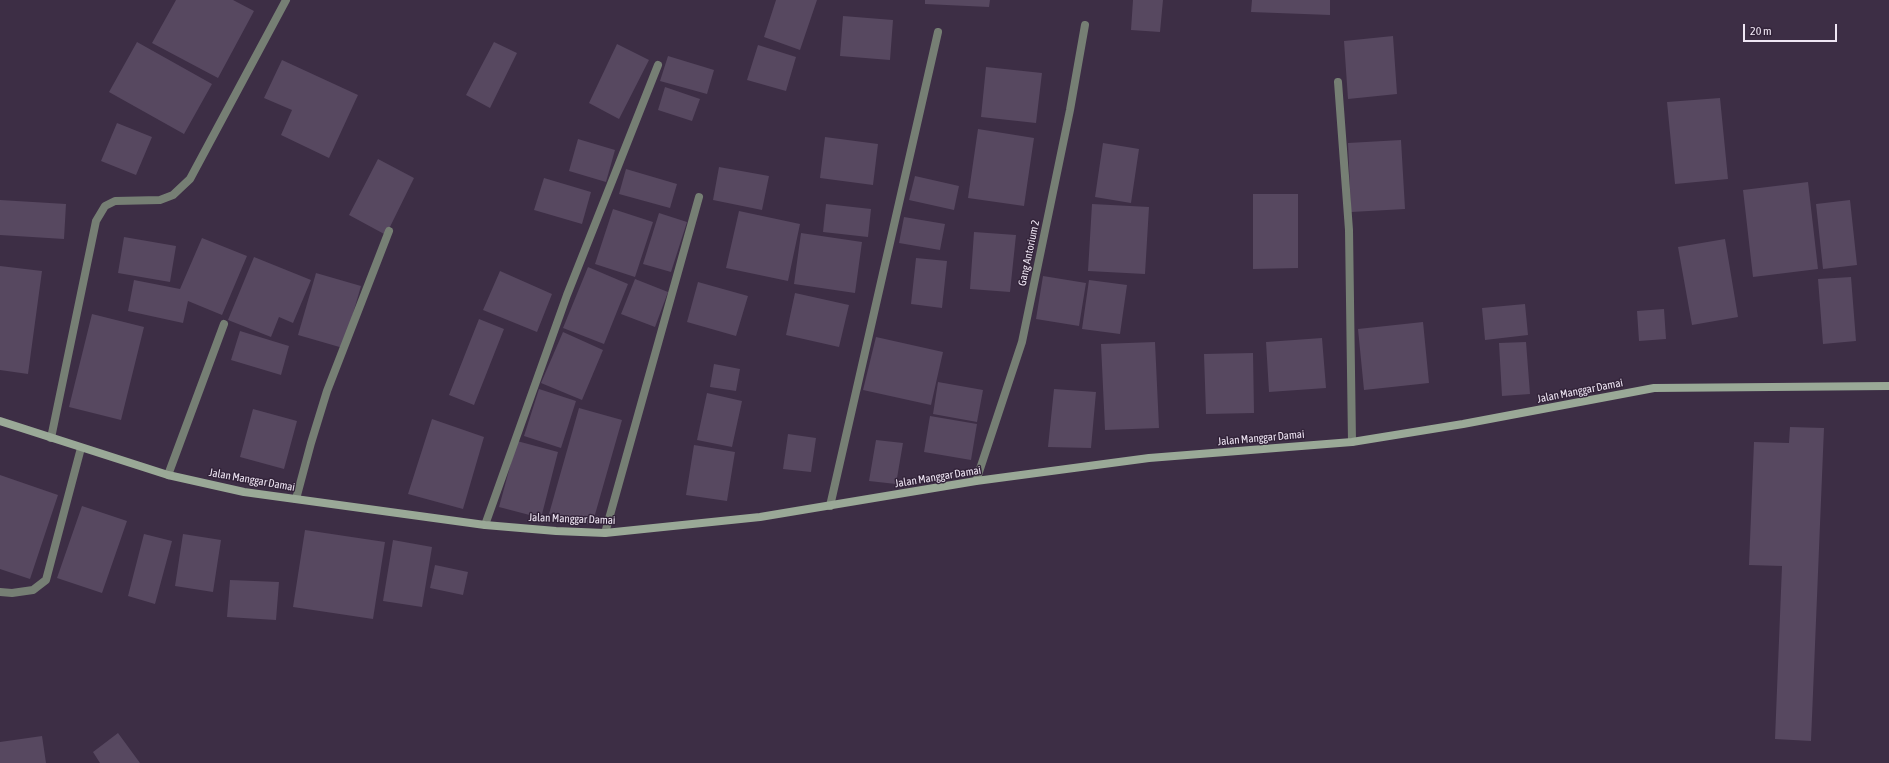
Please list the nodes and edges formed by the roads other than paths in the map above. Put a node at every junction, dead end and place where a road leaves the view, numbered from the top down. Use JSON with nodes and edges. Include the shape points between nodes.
{"nodes":[{"id":1,"x":286,"y":0,"type":"edge"},
{"id":2,"x":1085,"y":25,"type":"dead end"},
{"id":3,"x":938,"y":32,"type":"dead end"},
{"id":4,"x":658,"y":65,"type":"dead end"},
{"id":5,"x":1338,"y":82,"type":"dead end"},
{"id":6,"x":699,"y":197,"type":"dead end"},
{"id":7,"x":389,"y":231,"type":"dead end"},
{"id":8,"x":224,"y":324,"type":"dead end"},
{"id":9,"x":1889,"y":386,"type":"edge"},
{"id":10,"x":0,"y":421,"type":"edge"},
{"id":11,"x":51,"y":438,"type":"junction"},
{"id":12,"x":1352,"y":442,"type":"junction"},
{"id":13,"x":81,"y":448,"type":"junction"},
{"id":14,"x":168,"y":475,"type":"junction"},
{"id":15,"x":976,"y":481,"type":"junction"},
{"id":16,"x":296,"y":499,"type":"junction"},
{"id":17,"x":830,"y":506,"type":"junction"},
{"id":18,"x":485,"y":525,"type":"junction"},
{"id":19,"x":605,"y":533,"type":"junction"},
{"id":20,"x":0,"y":592,"type":"edge"}],
"edges":[{"from":1,"to":11,"type":"street","via":[[190,179],[173,195],[160,200],[114,200],[105,206],[96,221]]},
{"from":2,"to":15,"type":"street","name":"Gang Antorium 2","via":[[1022,342]]},
{"from":3,"to":17,"type":"street"},
{"from":4,"to":18,"type":"street","via":[[567,294]]},
{"from":5,"to":12,"type":"street","via":[[1349,230]]},
{"from":6,"to":19,"type":"street"},
{"from":7,"to":16,"type":"street","via":[[327,391]]},
{"from":8,"to":14,"type":"street"},
{"from":9,"to":12,"type":"street","name":"Jalan Manggar Damai","via":[[1654,388]]},
{"from":10,"to":11,"type":"street","name":"Jalan Manggar Damai"},
{"from":11,"to":13,"type":"street","name":"Jalan Manggar Damai"},
{"from":12,"to":15,"type":"street","name":"Jalan Manggar Damai","via":[[1149,458]]},
{"from":13,"to":14,"type":"street","name":"Jalan Manggar Damai"},
{"from":13,"to":20,"type":"street","via":[[46,580],[33,590]]},
{"from":14,"to":16,"type":"street","name":"Jalan Manggar Damai","via":[[244,492]]},
{"from":15,"to":17,"type":"street","name":"Jalan Manggar Damai"},
{"from":16,"to":18,"type":"street","name":"Jalan Manggar Damai"},
{"from":17,"to":19,"type":"street","name":"Jalan Manggar Damai","via":[[760,517]]},
{"from":18,"to":19,"type":"street","name":"Jalan Manggar Damai"}]}
